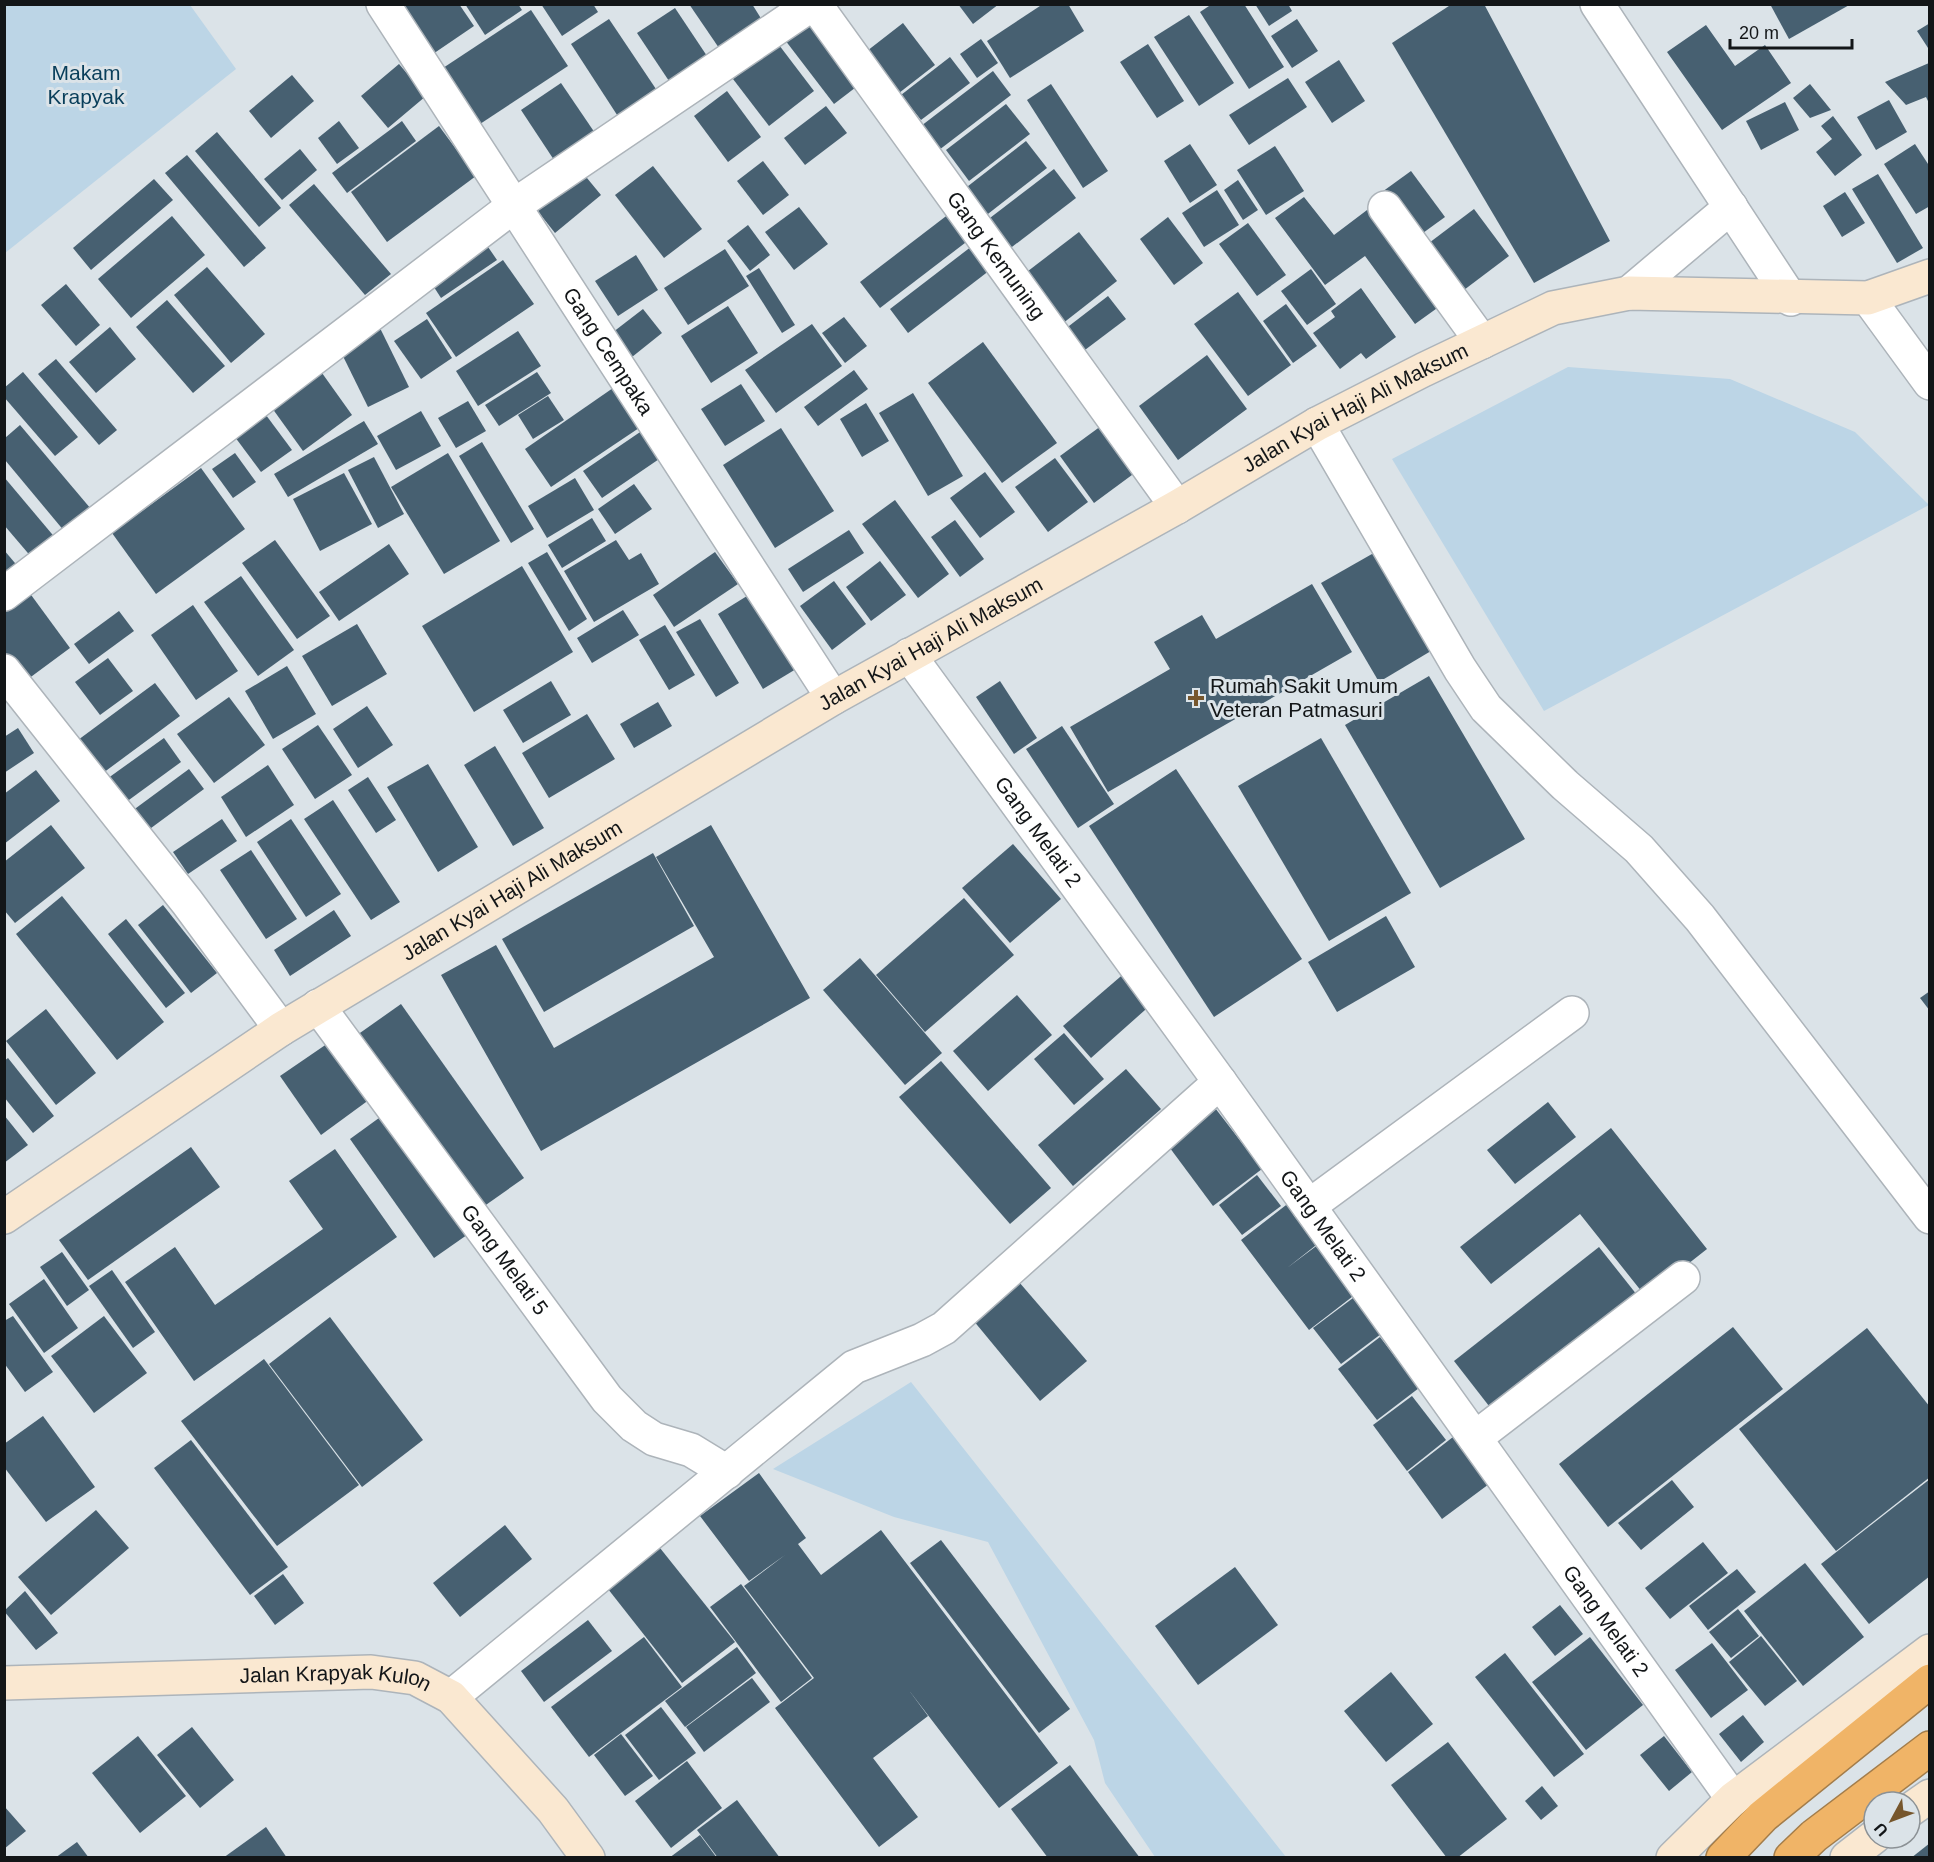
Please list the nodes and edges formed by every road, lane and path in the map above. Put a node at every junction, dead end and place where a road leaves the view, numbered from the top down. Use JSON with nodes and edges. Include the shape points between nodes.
{"nodes":[{"id":1,"x":383,"y":4,"type":"edge"},
{"id":2,"x":814,"y":4,"type":"edge"},
{"id":3,"x":1597,"y":4,"type":"edge"},
{"id":4,"x":515,"y":205,"type":"junction"},
{"id":5,"x":1731,"y":207,"type":"junction"},
{"id":6,"x":1385,"y":208,"type":"dead end"},
{"id":7,"x":1929,"y":276,"type":"edge"},
{"id":8,"x":1629,"y":293,"type":"junction"},
{"id":9,"x":1868,"y":298,"type":"junction"},
{"id":10,"x":1791,"y":299,"type":"junction"},
{"id":11,"x":1482,"y":342,"type":"junction"},
{"id":12,"x":1929,"y":382,"type":"edge"},
{"id":13,"x":1317,"y":424,"type":"junction"},
{"id":14,"x":1177,"y":507,"type":"junction"},
{"id":15,"x":4,"y":594,"type":"edge"},
{"id":16,"x":909,"y":655,"type":"junction"},
{"id":17,"x":4,"y":671,"type":"edge"},
{"id":18,"x":833,"y":698,"type":"junction"},
{"id":19,"x":318,"y":1006,"type":"junction"},
{"id":20,"x":1572,"y":1013,"type":"dead end"},
{"id":21,"x":281,"y":1029,"type":"junction"},
{"id":22,"x":1220,"y":1082,"type":"junction"},
{"id":23,"x":1309,"y":1206,"type":"junction"},
{"id":24,"x":4,"y":1217,"type":"edge"},
{"id":25,"x":1929,"y":1217,"type":"edge"},
{"id":26,"x":1683,"y":1278,"type":"dead end"},
{"id":27,"x":1475,"y":1438,"type":"junction"},
{"id":28,"x":727,"y":1472,"type":"junction"},
{"id":29,"x":1929,"y":1652,"type":"edge"},
{"id":30,"x":1929,"y":1682,"type":"edge"},
{"id":31,"x":4,"y":1683,"type":"edge"},
{"id":32,"x":451,"y":1697,"type":"junction"},
{"id":33,"x":1929,"y":1748,"type":"edge"},
{"id":34,"x":1733,"y":1799,"type":"junction"},
{"id":35,"x":1862,"y":1846,"type":"edge"},
{"id":36,"x":588,"y":1857,"type":"edge"},
{"id":37,"x":1673,"y":1857,"type":"edge"},
{"id":38,"x":1723,"y":1857,"type":"edge"},
{"id":39,"x":1791,"y":1857,"type":"edge"},
{"id":40,"x":1847,"y":1857,"type":"edge"}],
"edges":[{"from":1,"to":4,"type":"street","name":"Gang Cempaka"},
{"from":2,"to":4,"type":"street"},
{"from":2,"to":14,"type":"street","name":"Gang Kemuning"},
{"from":3,"to":5,"type":"street"},
{"from":4,"to":15,"type":"street"},
{"from":4,"to":18,"type":"street","name":"Gang Cempaka"},
{"from":5,"to":8,"type":"street"},
{"from":5,"to":10,"type":"street"},
{"from":6,"to":11,"type":"street"},
{"from":7,"to":9,"type":"street","name":"Jalan Kyai Haji Ali Maksum"},
{"from":8,"to":10,"type":"street","name":"Jalan Kyai Haji Ali Maksum"},
{"from":8,"to":11,"type":"street","name":"Jalan Kyai Haji Ali Maksum","via":[[1553,308]]},
{"from":9,"to":10,"type":"street","name":"Jalan Kyai Haji Ali Maksum"},
{"from":9,"to":12,"type":"street"},
{"from":11,"to":13,"type":"street","name":"Jalan Kyai Haji Ali Maksum"},
{"from":13,"to":14,"type":"street","name":"Jalan Kyai Haji Ali Maksum"},
{"from":13,"to":25,"type":"street","via":[[1486,708],[1565,785],[1639,849],[1700,918]]},
{"from":14,"to":16,"type":"street","name":"Jalan Kyai Haji Ali Maksum"},
{"from":16,"to":18,"type":"street","name":"Jalan Kyai Haji Ali Maksum"},
{"from":16,"to":22,"type":"street","name":"Gang Melati 2"},
{"from":17,"to":21,"type":"street","via":[[187,902]]},
{"from":18,"to":19,"type":"street","name":"Jalan Kyai Haji Ali Maksum"},
{"from":19,"to":21,"type":"street","name":"Jalan Kyai Haji Ali Maksum"},
{"from":19,"to":28,"type":"street","name":"Gang Melati 5","via":[[607,1400],[654,1439],[691,1450]]},
{"from":20,"to":23,"type":"street"},
{"from":21,"to":24,"type":"street","name":"Jalan Kyai Haji Ali Maksum"},
{"from":22,"to":23,"type":"street","name":"Gang Melati 2"},
{"from":22,"to":28,"type":"street","via":[[944,1328],[854,1367]]},
{"from":23,"to":27,"type":"street","name":"Gang Melati 2"},
{"from":26,"to":27,"type":"street"},
{"from":27,"to":34,"type":"street","name":"Gang Melati 2"},
{"from":28,"to":32,"type":"street"},
{"from":29,"to":34,"type":"street"},
{"from":30,"to":38,"type":"highway","via":[[1762,1816]]},
{"from":31,"to":32,"type":"street","name":"Jalan Krapyak Kulon","via":[[371,1672],[415,1678]]},
{"from":32,"to":36,"type":"street","name":"Jalan Krapyak Kulon","via":[[553,1810]]},
{"from":33,"to":39,"type":"highway"},
{"from":34,"to":37,"type":"street"},
{"from":35,"to":40,"type":"street"}]}
